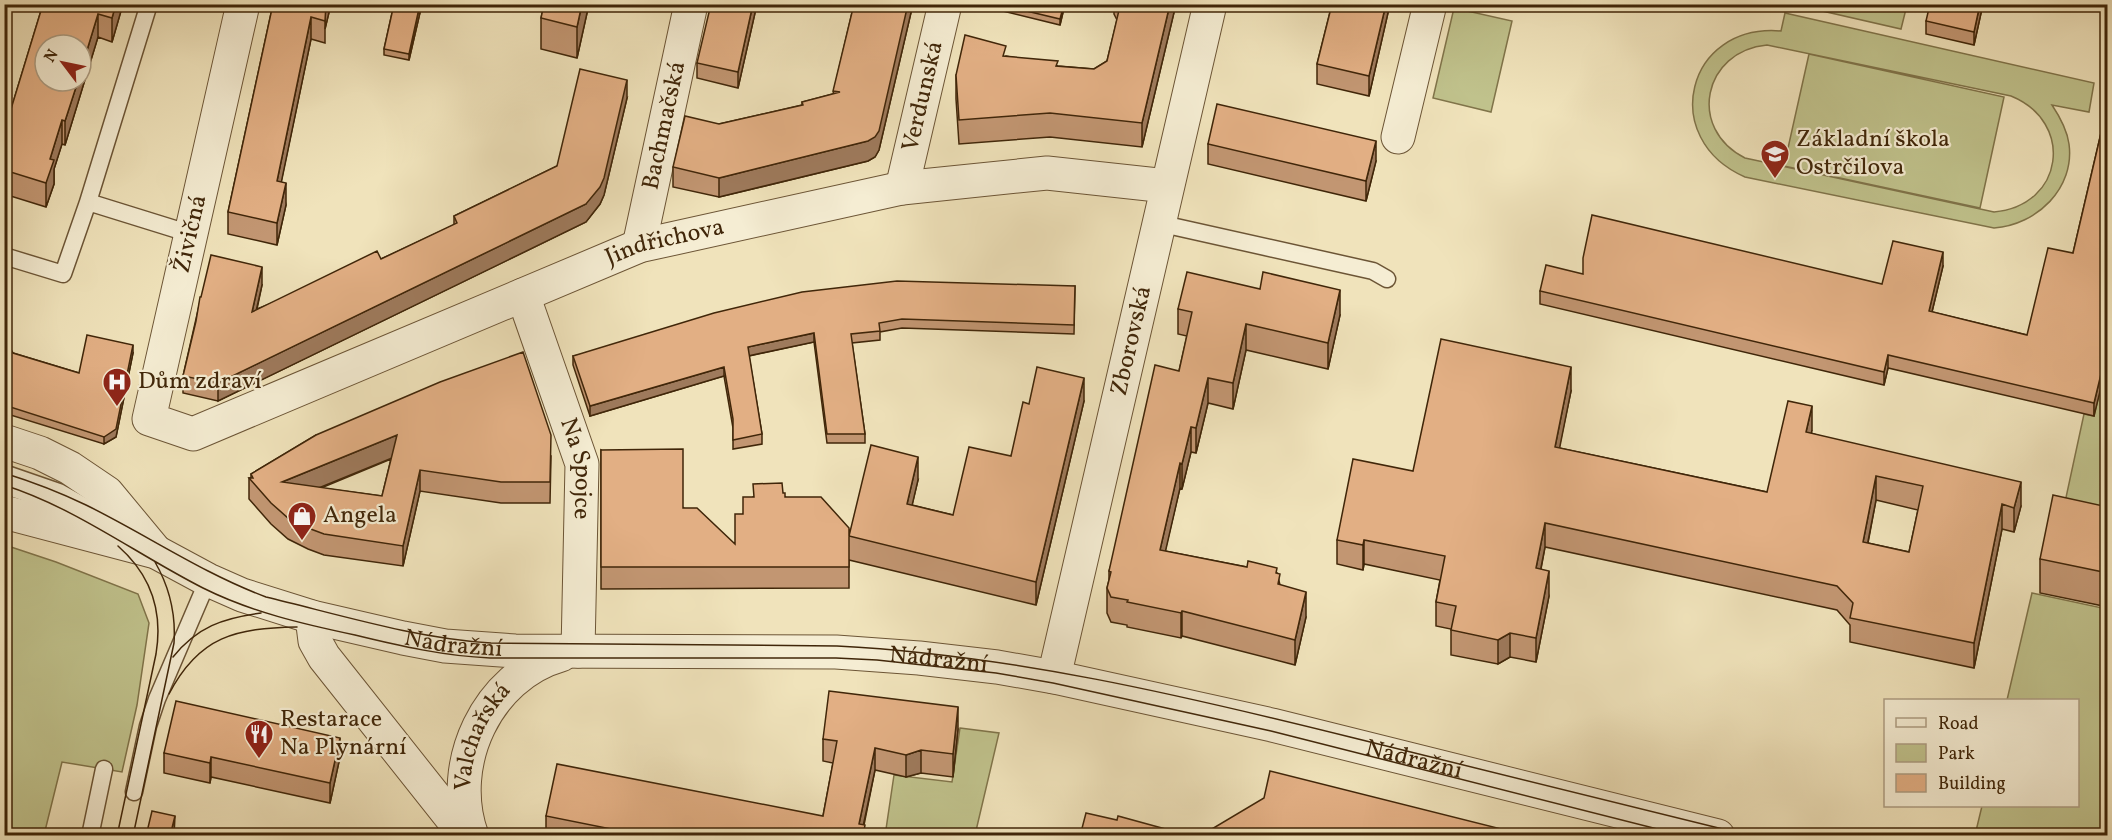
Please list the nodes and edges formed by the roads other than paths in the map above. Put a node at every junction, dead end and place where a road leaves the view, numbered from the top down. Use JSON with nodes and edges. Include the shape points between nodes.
{"nodes":[{"id":1,"x":149,"y":4,"type":"edge"},
{"id":2,"x":243,"y":4,"type":"edge"},
{"id":3,"x":691,"y":4,"type":"edge"},
{"id":4,"x":945,"y":4,"type":"edge"},
{"id":5,"x":1210,"y":4,"type":"edge"},
{"id":6,"x":1430,"y":4,"type":"edge"},
{"id":7,"x":1398,"y":137,"type":"dead end"},
{"id":8,"x":1167,"y":186,"type":"junction"},
{"id":9,"x":903,"y":188,"type":"junction"},
{"id":10,"x":88,"y":202,"type":"junction"},
{"id":11,"x":1158,"y":224,"type":"junction"},
{"id":12,"x":191,"y":234,"type":"junction"},
{"id":13,"x":639,"y":246,"type":"junction"},
{"id":14,"x":4,"y":256,"type":"edge"},
{"id":15,"x":1387,"y":279,"type":"dead end"},
{"id":16,"x":523,"y":295,"type":"junction"},
{"id":17,"x":193,"y":434,"type":"joint"},
{"id":18,"x":4,"y":441,"type":"edge"},
{"id":19,"x":4,"y":473,"type":"edge"},
{"id":20,"x":4,"y":485,"type":"edge"},
{"id":21,"x":4,"y":512,"type":"edge"},
{"id":22,"x":156,"y":552,"type":"junction"},
{"id":23,"x":208,"y":580,"type":"junction"},
{"id":24,"x":312,"y":617,"type":"junction"},
{"id":25,"x":578,"y":651,"type":"junction"},
{"id":26,"x":1054,"y":677,"type":"junction"},
{"id":27,"x":104,"y":770,"type":"dead end"},
{"id":28,"x":134,"y":792,"type":"dead end"},
{"id":29,"x":90,"y":836,"type":"edge"},
{"id":30,"x":466,"y":836,"type":"edge"},
{"id":31,"x":472,"y":836,"type":"edge"},
{"id":32,"x":1718,"y":836,"type":"edge"}],
"edges":[{"from":1,"to":10,"type":"lane"},
{"from":2,"to":12,"type":"street","name":"Živičná"},
{"from":3,"to":13,"type":"street","name":"Bachmačská"},
{"from":4,"to":9,"type":"street","name":"Verdunská"},
{"from":5,"to":8,"type":"street","name":"Zborovská"},
{"from":6,"to":7,"type":"street"},
{"from":8,"to":9,"type":"street","name":"Jindřichova","via":[[1047,172]]},
{"from":8,"to":11,"type":"street","name":"Zborovská"},
{"from":9,"to":13,"type":"street","name":"Jindřichova"},
{"from":10,"to":12,"type":"lane"},
{"from":10,"to":14,"type":"lane","via":[[63,274]]},
{"from":11,"to":15,"type":"lane","via":[[1373,271]]},
{"from":11,"to":26,"type":"street","name":"Zborovská"},
{"from":12,"to":17,"type":"street","name":"Živičná","via":[[149,419]]},
{"from":13,"to":16,"type":"street","name":"Jindřichova"},
{"from":16,"to":17,"type":"street","name":"Jindřichova"},
{"from":16,"to":25,"type":"street","name":"Na Spojce","via":[[582,464]]},
{"from":18,"to":22,"type":"street","name":"Nádražní","via":[[70,468],[107,493]]},
{"from":19,"to":22,"type":"lane","via":[[59,492],[128,531]]},
{"from":20,"to":22,"type":"lane"},
{"from":21,"to":22,"type":"street","name":"Nádražní"},
{"from":22,"to":23,"type":"street","name":"Nádražní"},
{"from":23,"to":24,"type":"street","name":"Nádražní"},
{"from":23,"to":28,"type":"lane","via":[[157,699]]},
{"from":24,"to":25,"type":"street","name":"Nádražní","via":[[445,646]]},
{"from":24,"to":30,"type":"street","name":"Valchařská","via":[[315,641],[324,657]]},
{"from":25,"to":26,"type":"street","name":"Nádražní","via":[[868,654]]},
{"from":25,"to":31,"type":"street","name":"Valchařská","via":[[549,659],[522,674],[480,722],[466,762],[464,785]]},
{"from":26,"to":32,"type":"street","name":"Nádražní","via":[[1272,725]]},
{"from":27,"to":29,"type":"lane"}]}
